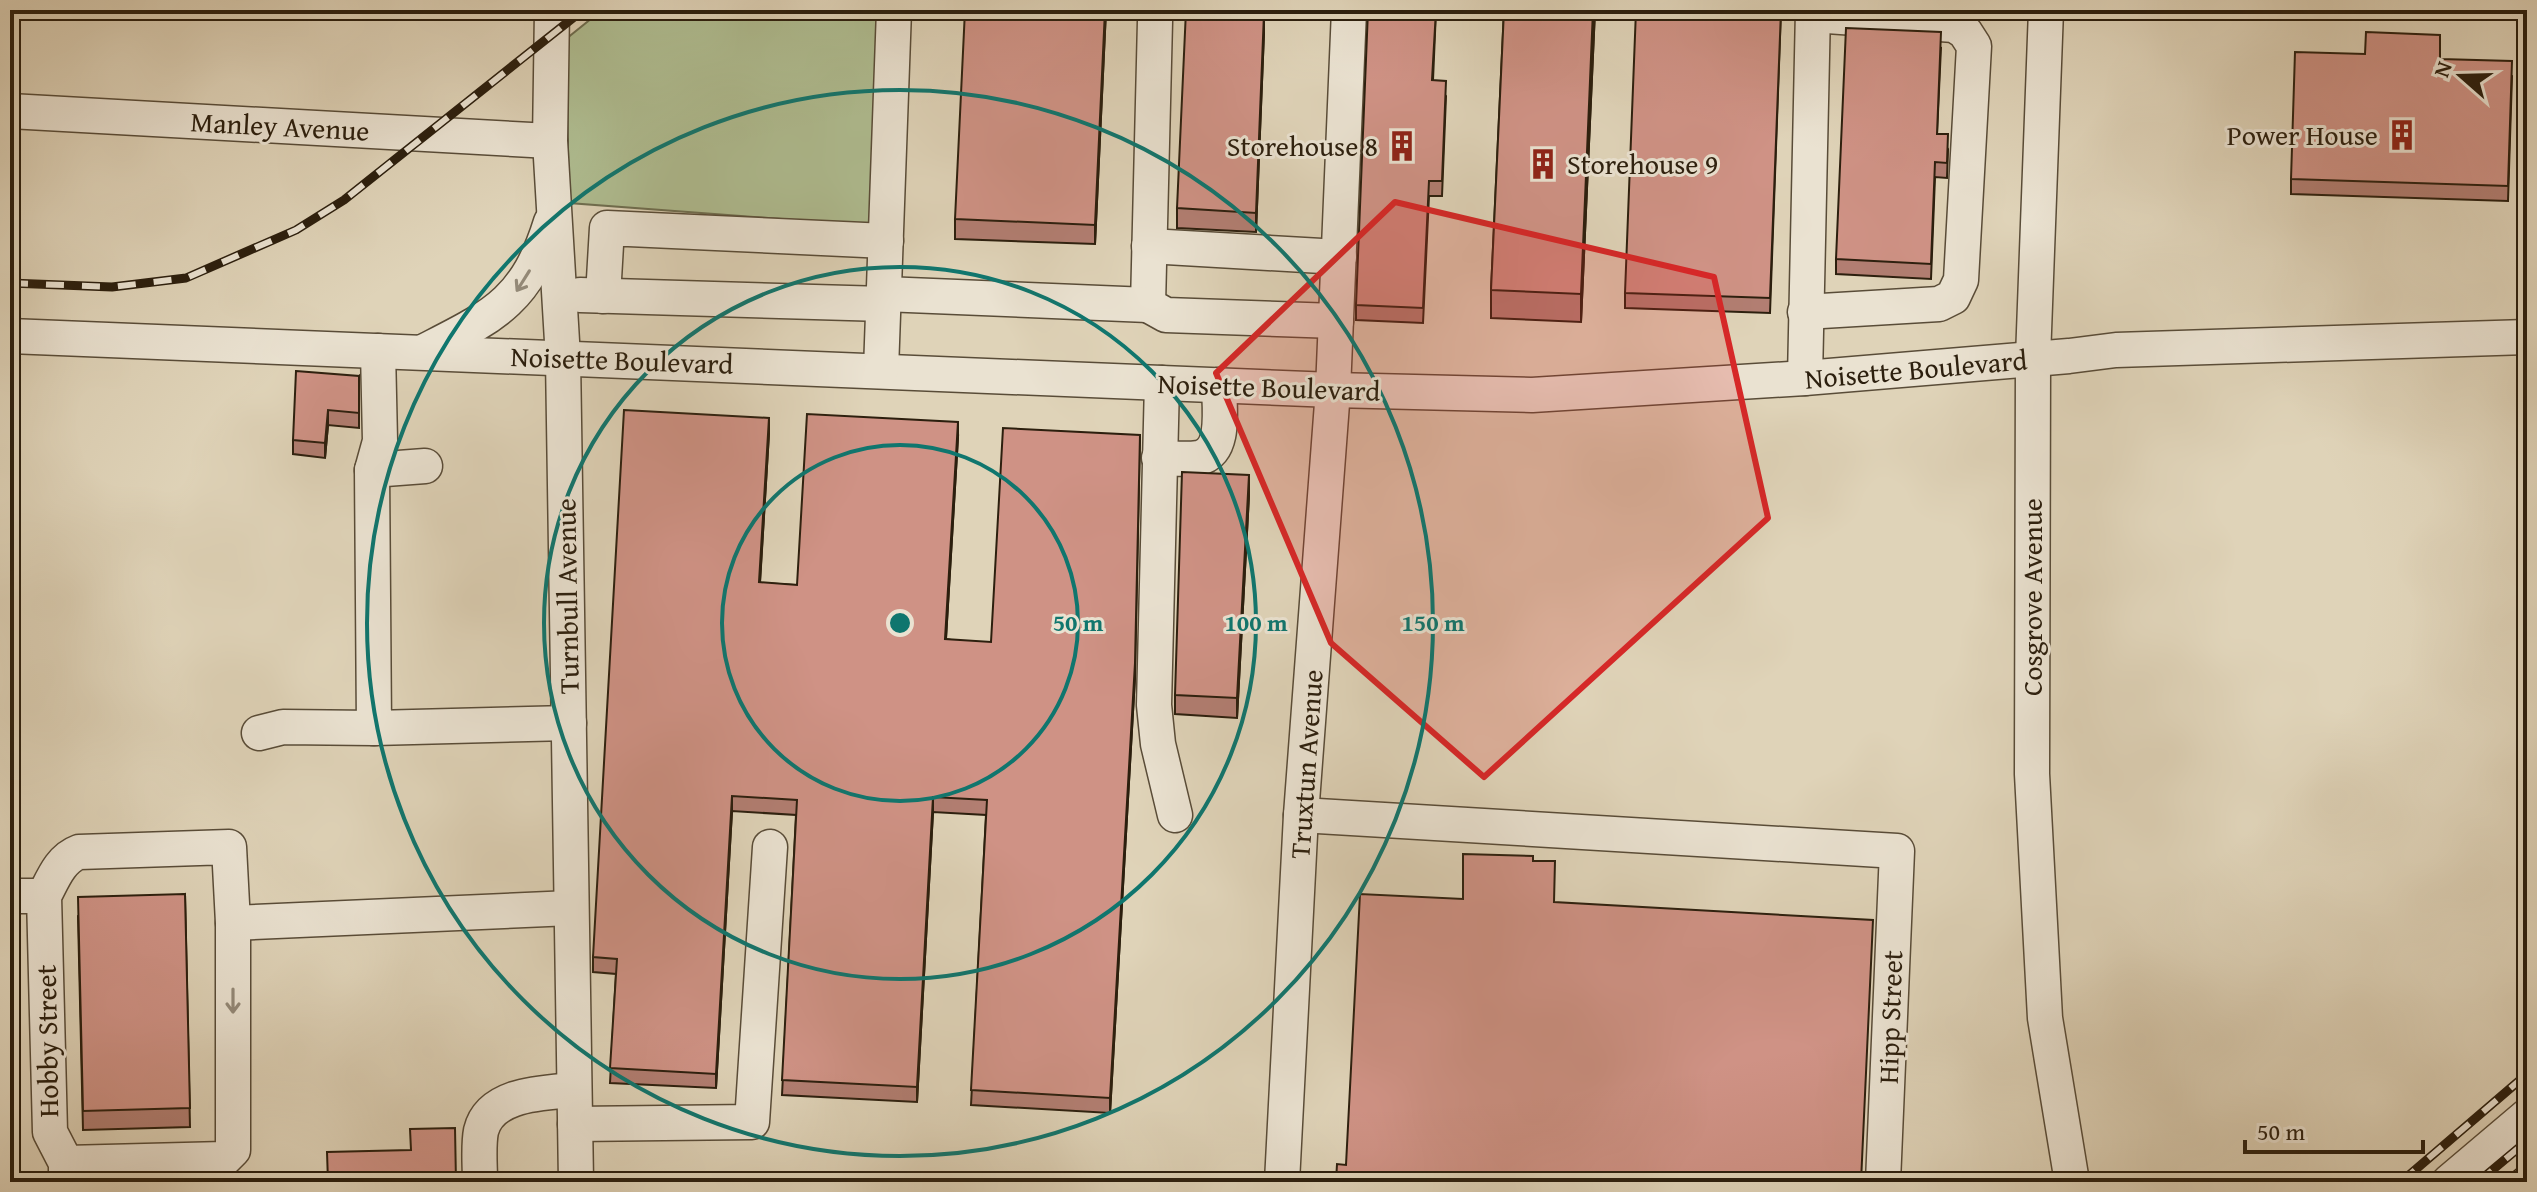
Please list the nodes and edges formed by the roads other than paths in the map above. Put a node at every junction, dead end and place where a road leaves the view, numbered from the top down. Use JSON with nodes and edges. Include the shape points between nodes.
{"nodes":[{"id":1,"x":552,"y":10,"type":"edge"},
{"id":2,"x":894,"y":10,"type":"edge"},
{"id":3,"x":1349,"y":10,"type":"edge"},
{"id":4,"x":2046,"y":10,"type":"edge"},
{"id":5,"x":1813,"y":12,"type":"edge"},
{"id":6,"x":1155,"y":21,"type":"dead end"},
{"id":7,"x":10,"y":111,"type":"edge"},
{"id":8,"x":550,"y":141,"type":"junction"},
{"id":9,"x":555,"y":210,"type":"junction"},
{"id":10,"x":886,"y":241,"type":"junction"},
{"id":11,"x":1149,"y":246,"type":"junction"},
{"id":12,"x":1339,"y":257,"type":"junction"},
{"id":13,"x":559,"y":294,"type":"junction"},
{"id":14,"x":603,"y":296,"type":"junction"},
{"id":15,"x":884,"y":299,"type":"junction"},
{"id":16,"x":1148,"y":305,"type":"junction"},
{"id":17,"x":1805,"y":312,"type":"junction"},
{"id":18,"x":1336,"y":321,"type":"junction"},
{"id":19,"x":10,"y":336,"type":"edge"},
{"id":20,"x":2527,"y":337,"type":"edge"},
{"id":21,"x":378,"y":351,"type":"junction"},
{"id":22,"x":423,"y":352,"type":"junction"},
{"id":23,"x":563,"y":358,"type":"junction"},
{"id":24,"x":2033,"y":358,"type":"junction"},
{"id":25,"x":881,"y":370,"type":"junction"},
{"id":26,"x":1805,"y":378,"type":"junction"},
{"id":27,"x":1162,"y":383,"type":"junction"},
{"id":28,"x":1219,"y":385,"type":"junction"},
{"id":29,"x":1333,"y":390,"type":"junction"},
{"id":30,"x":1159,"y":458,"type":"junction"},
{"id":31,"x":425,"y":466,"type":"dead end"},
{"id":32,"x":372,"y":470,"type":"junction"},
{"id":33,"x":569,"y":723,"type":"junction"},
{"id":34,"x":374,"y":728,"type":"junction"},
{"id":35,"x":259,"y":733,"type":"dead end"},
{"id":36,"x":1175,"y":815,"type":"dead end"},
{"id":37,"x":1301,"y":815,"type":"junction"},
{"id":38,"x":770,"y":847,"type":"dead end"},
{"id":39,"x":10,"y":896,"type":"edge"},
{"id":40,"x":44,"y":896,"type":"junction"},
{"id":41,"x":571,"y":908,"type":"junction"},
{"id":42,"x":233,"y":923,"type":"junction"},
{"id":43,"x":574,"y":1090,"type":"junction"},
{"id":44,"x":2527,"y":1116,"type":"edge"},
{"id":45,"x":575,"y":1124,"type":"junction"},
{"id":46,"x":66,"y":1173,"type":"edge"},
{"id":47,"x":480,"y":1182,"type":"edge"},
{"id":48,"x":576,"y":1182,"type":"edge"},
{"id":49,"x":1282,"y":1182,"type":"edge"},
{"id":50,"x":1883,"y":1182,"type":"edge"},
{"id":51,"x":2072,"y":1182,"type":"edge"},
{"id":52,"x":2449,"y":1182,"type":"edge"}],
"edges":[{"from":1,"to":8,"type":"street","name":"Turnbull Avenue"},
{"from":2,"to":10,"type":"street"},
{"from":3,"to":12,"type":"street","name":"Truxtun Avenue"},
{"from":4,"to":24,"type":"street","name":"Cosgrove Avenue"},
{"from":5,"to":17,"type":"street"},
{"from":5,"to":17,"type":"street","via":[[1954,25],[1974,46],[1961,280],[1953,297],[1939,304]]},
{"from":6,"to":11,"type":"street"},
{"from":7,"to":8,"type":"street","name":"Manley Avenue"},
{"from":8,"to":9,"type":"street","name":"Turnbull Avenue"},
{"from":9,"to":13,"type":"street","name":"Turnbull Avenue"},
{"from":9,"to":22,"type":"street","one_way":true,"via":[[522,286],[504,307]]},
{"from":10,"to":14,"type":"street","via":[[607,228]]},
{"from":10,"to":15,"type":"street"},
{"from":11,"to":12,"type":"street"},
{"from":11,"to":16,"type":"street"},
{"from":12,"to":18,"type":"street","name":"Truxtun Avenue"},
{"from":13,"to":14,"type":"street"},
{"from":13,"to":23,"type":"street","name":"Turnbull Avenue"},
{"from":14,"to":15,"type":"street"},
{"from":15,"to":16,"type":"street"},
{"from":15,"to":25,"type":"street"},
{"from":16,"to":18,"type":"street","via":[[1166,315]]},
{"from":17,"to":26,"type":"street"},
{"from":18,"to":29,"type":"street","name":"Truxtun Avenue"},
{"from":19,"to":21,"type":"street","name":"Noisette Boulevard"},
{"from":20,"to":24,"type":"street","name":"Noisette Boulevard","via":[[2116,350]]},
{"from":21,"to":22,"type":"street","name":"Noisette Boulevard"},
{"from":21,"to":32,"type":"street","via":[[380,441]]},
{"from":22,"to":23,"type":"street","name":"Noisette Boulevard"},
{"from":23,"to":25,"type":"street","name":"Noisette Boulevard"},
{"from":23,"to":33,"type":"street","name":"Turnbull Avenue"},
{"from":24,"to":26,"type":"street","name":"Noisette Boulevard"},
{"from":24,"to":51,"type":"street","name":"Cosgrove Avenue","via":[[2032,774],[2045,1018]]},
{"from":25,"to":27,"type":"street","name":"Noisette Boulevard"},
{"from":26,"to":29,"type":"street","name":"Noisette Boulevard","via":[[1532,395]]},
{"from":27,"to":28,"type":"street","name":"Noisette Boulevard"},
{"from":27,"to":30,"type":"street"},
{"from":28,"to":29,"type":"street","name":"Noisette Boulevard"},
{"from":28,"to":30,"type":"street","via":[[1217,442],[1211,453]]},
{"from":29,"to":37,"type":"street","name":"Truxtun Avenue"},
{"from":30,"to":36,"type":"street","via":[[1154,705]]},
{"from":31,"to":32,"type":"street"},
{"from":32,"to":34,"type":"street"},
{"from":33,"to":34,"type":"street"},
{"from":33,"to":41,"type":"street","name":"Turnbull Avenue"},
{"from":34,"to":35,"type":"street","via":[[283,727]]},
{"from":37,"to":49,"type":"street","name":"Truxtun Avenue"},
{"from":37,"to":50,"type":"street","name":"Hipp Street","via":[[1897,851]]},
{"from":38,"to":45,"type":"street","via":[[752,1122]]},
{"from":39,"to":40,"type":"street"},
{"from":40,"to":42,"type":"street","via":[[58,868],[79,852],[229,847]]},
{"from":40,"to":46,"type":"street","name":"Hobby Street","via":[[50,1132]]},
{"from":41,"to":42,"type":"street"},
{"from":41,"to":43,"type":"street","name":"Turnbull Avenue"},
{"from":42,"to":46,"type":"street","one_way":true,"via":[[233,1150],[224,1159]]},
{"from":43,"to":45,"type":"street","name":"Turnbull Avenue"},
{"from":43,"to":47,"type":"street","via":[[528,1094],[492,1110],[481,1129]]},
{"from":44,"to":52,"type":"street"},
{"from":45,"to":48,"type":"street","name":"Turnbull Avenue"}]}
